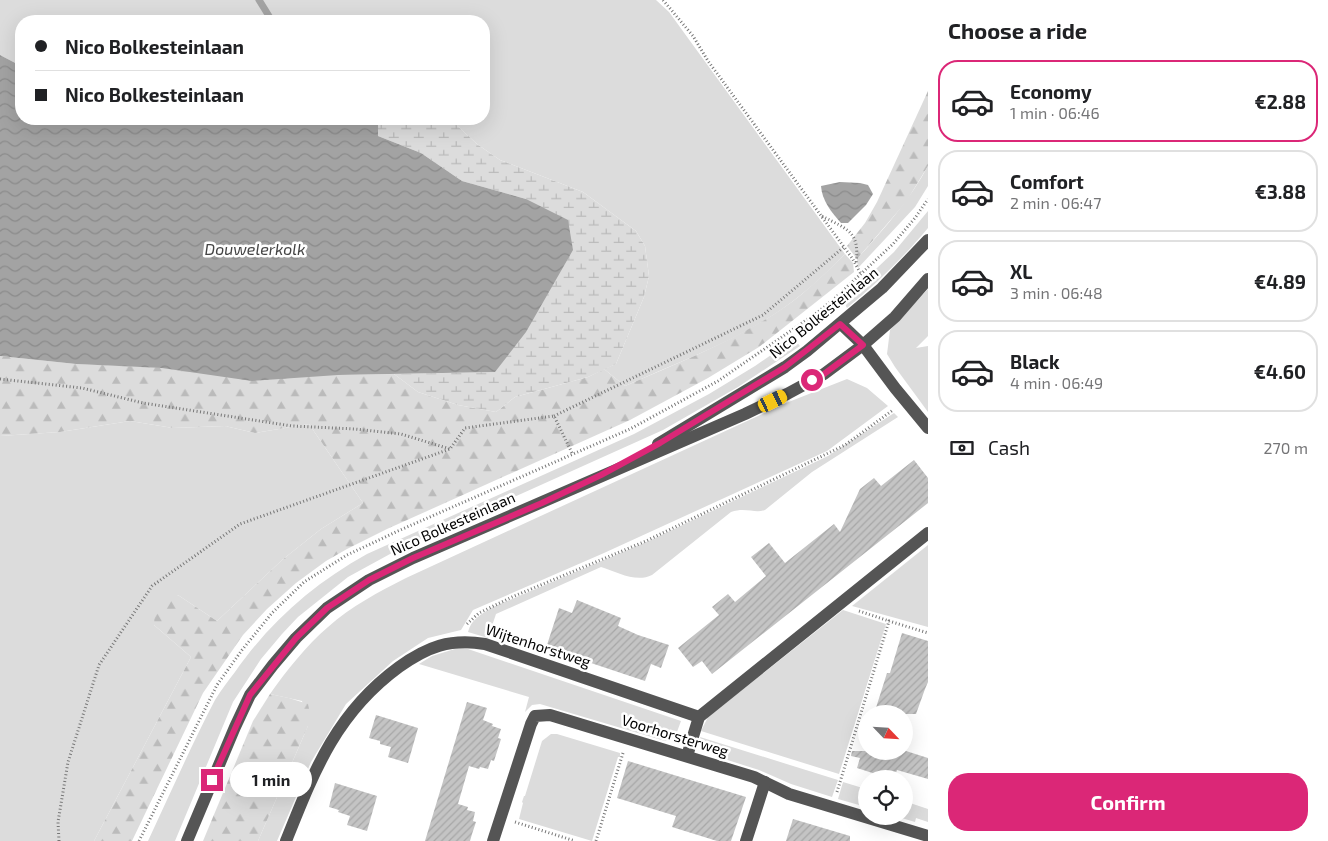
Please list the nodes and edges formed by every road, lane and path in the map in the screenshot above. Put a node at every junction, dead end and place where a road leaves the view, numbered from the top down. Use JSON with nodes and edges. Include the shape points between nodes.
{"nodes":[{"id":1,"x":663,"y":0,"type":"edge"},
{"id":2,"x":928,"y":199,"type":"edge"},
{"id":3,"x":822,"y":216,"type":"junction"},
{"id":4,"x":928,"y":240,"type":"edge"},
{"id":5,"x":844,"y":247,"type":"junction"},
{"id":6,"x":855,"y":264,"type":"junction"},
{"id":7,"x":861,"y":274,"type":"junction"},
{"id":8,"x":928,"y":279,"type":"edge"},
{"id":9,"x":835,"y":298,"type":"dead end"},
{"id":10,"x":840,"y":324,"type":"junction"},
{"id":11,"x":863,"y":345,"type":"junction"},
{"id":12,"x":0,"y":379,"type":"edge"},
{"id":13,"x":894,"y":409,"type":"dead end"},
{"id":14,"x":554,"y":416,"type":"junction"},
{"id":15,"x":928,"y":428,"type":"edge"},
{"id":16,"x":450,"y":449,"type":"junction"},
{"id":17,"x":572,"y":453,"type":"dead end"},
{"id":18,"x":601,"y":475,"type":"junction"},
{"id":19,"x":928,"y":533,"type":"edge"},
{"id":20,"x":842,"y":601,"type":"junction"},
{"id":21,"x":889,"y":621,"type":"junction"},
{"id":22,"x":928,"y":633,"type":"edge"},
{"id":23,"x":460,"y":641,"type":"junction"},
{"id":24,"x":699,"y":717,"type":"junction"},
{"id":25,"x":628,"y":738,"type":"junction"},
{"id":26,"x":688,"y":756,"type":"junction"},
{"id":27,"x":765,"y":782,"type":"junction"},
{"id":28,"x":832,"y":807,"type":"junction"},
{"id":29,"x":500,"y":817,"type":"junction"},
{"id":30,"x":928,"y":836,"type":"edge"},
{"id":31,"x":59,"y":841,"type":"edge"},
{"id":32,"x":187,"y":841,"type":"edge"},
{"id":33,"x":286,"y":841,"type":"edge"},
{"id":34,"x":493,"y":841,"type":"edge"},
{"id":35,"x":576,"y":841,"type":"edge"},
{"id":36,"x":596,"y":841,"type":"edge"},
{"id":37,"x":746,"y":841,"type":"edge"}],
"edges":[{"from":1,"to":3,"type":"path"},
{"from":2,"to":7,"type":"path","name":"Nico Bolkesteinlaan","via":[[893,244]]},
{"from":3,"to":5,"type":"path"},
{"from":3,"to":6,"type":"path","via":[[853,235],[857,247]]},
{"from":4,"to":10,"type":"street","name":"Nico Bolkesteinlaan","via":[[882,288]]},
{"from":5,"to":6,"type":"path"},
{"from":5,"to":14,"type":"path","via":[[763,315]]},
{"from":6,"to":7,"type":"path"},
{"from":7,"to":9,"type":"path","name":"Nico Bolkesteinlaan"},
{"from":8,"to":11,"type":"street","name":"Nico Bolkesteinlaan","via":[[895,317]]},
{"from":10,"to":11,"type":"street"},
{"from":10,"to":18,"type":"street","name":"Nico Bolkesteinlaan","via":[[785,367]]},
{"from":11,"to":15,"type":"street"},
{"from":11,"to":18,"type":"street","name":"Nico Bolkesteinlaan","via":[[824,374],[787,394]]},
{"from":12,"to":16,"type":"path","via":[[82,388],[143,404],[292,426],[401,434]]},
{"from":13,"to":23,"type":"path","via":[[845,445],[646,541],[478,613],[466,625]]},
{"from":14,"to":16,"type":"path","via":[[465,428]]},
{"from":14,"to":17,"type":"path"},
{"from":16,"to":31,"type":"path","via":[[240,524],[152,586],[99,665],[68,762],[58,822]]},
{"from":18,"to":32,"type":"street","name":"Nico Bolkesteinlaan","via":[[413,558],[369,580],[327,608],[296,638],[250,695]]},
{"from":19,"to":20,"type":"street"},
{"from":20,"to":21,"type":"path","via":[[848,608]]},
{"from":20,"to":24,"type":"street"},
{"from":21,"to":22,"type":"path"},
{"from":21,"to":28,"type":"path"},
{"from":23,"to":24,"type":"street","name":"Wijtenhorstweg","via":[[485,644]]},
{"from":23,"to":33,"type":"street","name":"Wijtenhorstweg","via":[[429,648],[414,656],[358,703],[322,758]]},
{"from":24,"to":26,"type":"street"},
{"from":25,"to":26,"type":"street","name":"Voorhorsterweg"},
{"from":25,"to":29,"type":"street","name":"Voorhorsterweg","via":[[550,715],[535,716]]},
{"from":25,"to":36,"type":"path"},
{"from":26,"to":27,"type":"street","name":"Voorhorsterweg"},
{"from":27,"to":28,"type":"street","name":"Voorhorsterweg","via":[[789,794]]},
{"from":27,"to":37,"type":"street"},
{"from":28,"to":30,"type":"street","name":"Voorhorsterweg"},
{"from":29,"to":34,"type":"street","name":"Voorhorsterweg"},
{"from":29,"to":35,"type":"path"}]}
